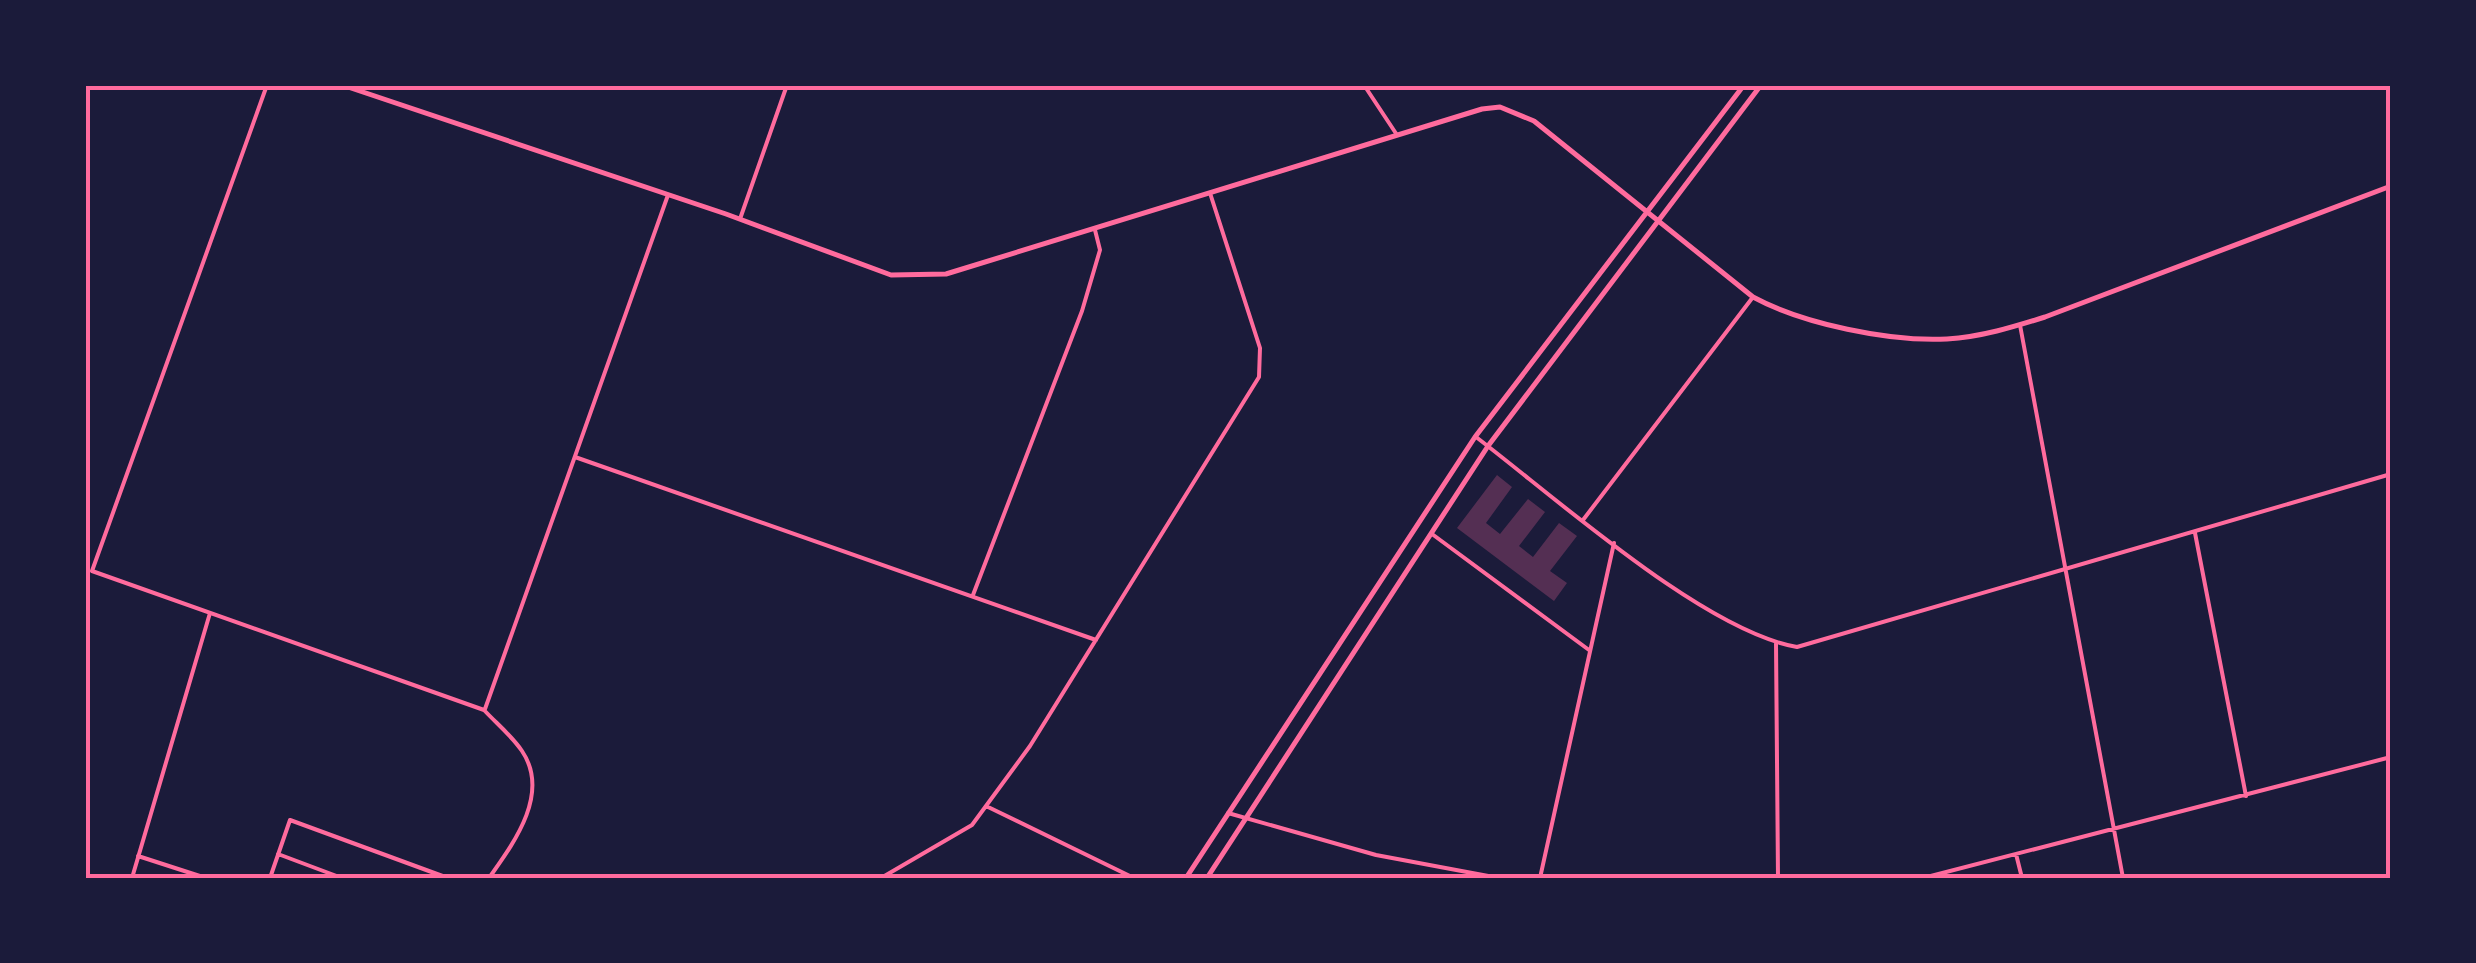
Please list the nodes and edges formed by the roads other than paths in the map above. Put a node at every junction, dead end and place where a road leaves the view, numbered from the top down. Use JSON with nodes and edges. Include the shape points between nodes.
{"nodes":[{"id":1,"x":267,"y":85,"type":"edge"},
{"id":2,"x":342,"y":85,"type":"edge"},
{"id":3,"x":788,"y":85,"type":"edge"},
{"id":4,"x":1364,"y":85,"type":"edge"},
{"id":5,"x":1744,"y":85,"type":"edge"},
{"id":6,"x":1761,"y":85,"type":"edge"},
{"id":7,"x":1397,"y":134,"type":"junction"},
{"id":8,"x":2391,"y":186,"type":"edge"},
{"id":9,"x":1210,"y":192,"type":"junction"},
{"id":10,"x":668,"y":195,"type":"junction"},
{"id":11,"x":1648,"y":212,"type":"junction"},
{"id":12,"x":740,"y":219,"type":"junction"},
{"id":13,"x":1658,"y":221,"type":"junction"},
{"id":14,"x":1096,"y":230,"type":"junction"},
{"id":15,"x":1754,"y":297,"type":"junction"},
{"id":16,"x":2020,"y":325,"type":"junction"},
{"id":17,"x":1476,"y":437,"type":"junction"},
{"id":18,"x":1488,"y":446,"type":"junction"},
{"id":19,"x":575,"y":457,"type":"junction"},
{"id":20,"x":2391,"y":474,"type":"edge"},
{"id":21,"x":1583,"y":520,"type":"junction"},
{"id":22,"x":2194,"y":533,"type":"junction"},
{"id":23,"x":1432,"y":534,"type":"junction"},
{"id":24,"x":1614,"y":543,"type":"junction"},
{"id":25,"x":2067,"y":570,"type":"junction"},
{"id":26,"x":972,"y":594,"type":"junction"},
{"id":27,"x":210,"y":613,"type":"junction"},
{"id":28,"x":1096,"y":640,"type":"junction"},
{"id":29,"x":1776,"y":643,"type":"junction"},
{"id":30,"x":1590,"y":652,"type":"junction"},
{"id":31,"x":484,"y":710,"type":"junction"},
{"id":32,"x":2391,"y":757,"type":"edge"},
{"id":33,"x":2246,"y":796,"type":"junction"},
{"id":34,"x":986,"y":806,"type":"junction"},
{"id":35,"x":1228,"y":813,"type":"junction"},
{"id":36,"x":1248,"y":818,"type":"junction"},
{"id":37,"x":2114,"y":828,"type":"junction"},
{"id":38,"x":278,"y":854,"type":"junction"},
{"id":39,"x":2016,"y":854,"type":"junction"},
{"id":40,"x":138,"y":856,"type":"junction"},
{"id":41,"x":132,"y":878,"type":"edge"},
{"id":42,"x":206,"y":878,"type":"edge"},
{"id":43,"x":270,"y":878,"type":"edge"},
{"id":44,"x":342,"y":878,"type":"edge"},
{"id":45,"x":448,"y":878,"type":"edge"},
{"id":46,"x":489,"y":878,"type":"edge"},
{"id":47,"x":881,"y":878,"type":"edge"},
{"id":48,"x":1134,"y":878,"type":"edge"},
{"id":49,"x":1186,"y":878,"type":"edge"},
{"id":50,"x":1206,"y":878,"type":"edge"},
{"id":51,"x":1499,"y":878,"type":"edge"},
{"id":52,"x":1540,"y":878,"type":"edge"},
{"id":53,"x":1778,"y":878,"type":"edge"},
{"id":54,"x":1924,"y":878,"type":"edge"},
{"id":55,"x":2022,"y":878,"type":"edge"},
{"id":56,"x":2123,"y":878,"type":"edge"}],
"edges":[{"from":1,"to":27,"type":"street","via":[[92,572]]},
{"from":2,"to":10,"type":"street"},
{"from":3,"to":12,"type":"street"},
{"from":4,"to":7,"type":"street"},
{"from":5,"to":11,"type":"street"},
{"from":6,"to":13,"type":"street"},
{"from":7,"to":9,"type":"street"},
{"from":7,"to":11,"type":"street","via":[[1482,108],[1517,112]]},
{"from":8,"to":16,"type":"street"},
{"from":9,"to":14,"type":"street"},
{"from":9,"to":28,"type":"street","via":[[1260,348],[1259,377]]},
{"from":10,"to":12,"type":"street"},
{"from":10,"to":19,"type":"street"},
{"from":11,"to":13,"type":"street"},
{"from":11,"to":17,"type":"street"},
{"from":12,"to":14,"type":"street","via":[[913,278]]},
{"from":13,"to":15,"type":"street"},
{"from":13,"to":18,"type":"street"},
{"from":14,"to":26,"type":"street","via":[[1100,250],[1082,311]]},
{"from":15,"to":16,"type":"street","via":[[1784,314],[1858,330],[1944,339]]},
{"from":15,"to":21,"type":"street"},
{"from":16,"to":25,"type":"street"},
{"from":17,"to":18,"type":"street"},
{"from":17,"to":35,"type":"street"},
{"from":18,"to":21,"type":"street"},
{"from":18,"to":23,"type":"street"},
{"from":19,"to":26,"type":"street"},
{"from":19,"to":31,"type":"street"},
{"from":20,"to":22,"type":"street"},
{"from":21,"to":24,"type":"street"},
{"from":22,"to":25,"type":"street"},
{"from":22,"to":33,"type":"street"},
{"from":23,"to":30,"type":"street"},
{"from":23,"to":36,"type":"street"},
{"from":24,"to":29,"type":"street","via":[[1716,613]]},
{"from":24,"to":30,"type":"street"},
{"from":25,"to":29,"type":"street","via":[[1838,637],[1797,647]]},
{"from":25,"to":37,"type":"street"},
{"from":26,"to":28,"type":"street"},
{"from":27,"to":31,"type":"street"},
{"from":27,"to":40,"type":"street"},
{"from":28,"to":34,"type":"street"},
{"from":29,"to":53,"type":"street"},
{"from":30,"to":52,"type":"street"},
{"from":31,"to":46,"type":"street","via":[[523,752],[530,773],[528,814]]},
{"from":32,"to":33,"type":"street"},
{"from":33,"to":37,"type":"street"},
{"from":34,"to":47,"type":"street","via":[[972,826]]},
{"from":34,"to":48,"type":"street"},
{"from":35,"to":36,"type":"street"},
{"from":35,"to":49,"type":"street"},
{"from":36,"to":50,"type":"street"},
{"from":36,"to":51,"type":"street","via":[[1376,855]]},
{"from":37,"to":39,"type":"street"},
{"from":37,"to":56,"type":"street"},
{"from":38,"to":43,"type":"street"},
{"from":38,"to":44,"type":"street"},
{"from":38,"to":45,"type":"street","via":[[290,820]]},
{"from":39,"to":54,"type":"street"},
{"from":39,"to":55,"type":"street"},
{"from":40,"to":41,"type":"street"},
{"from":40,"to":42,"type":"street"}]}
